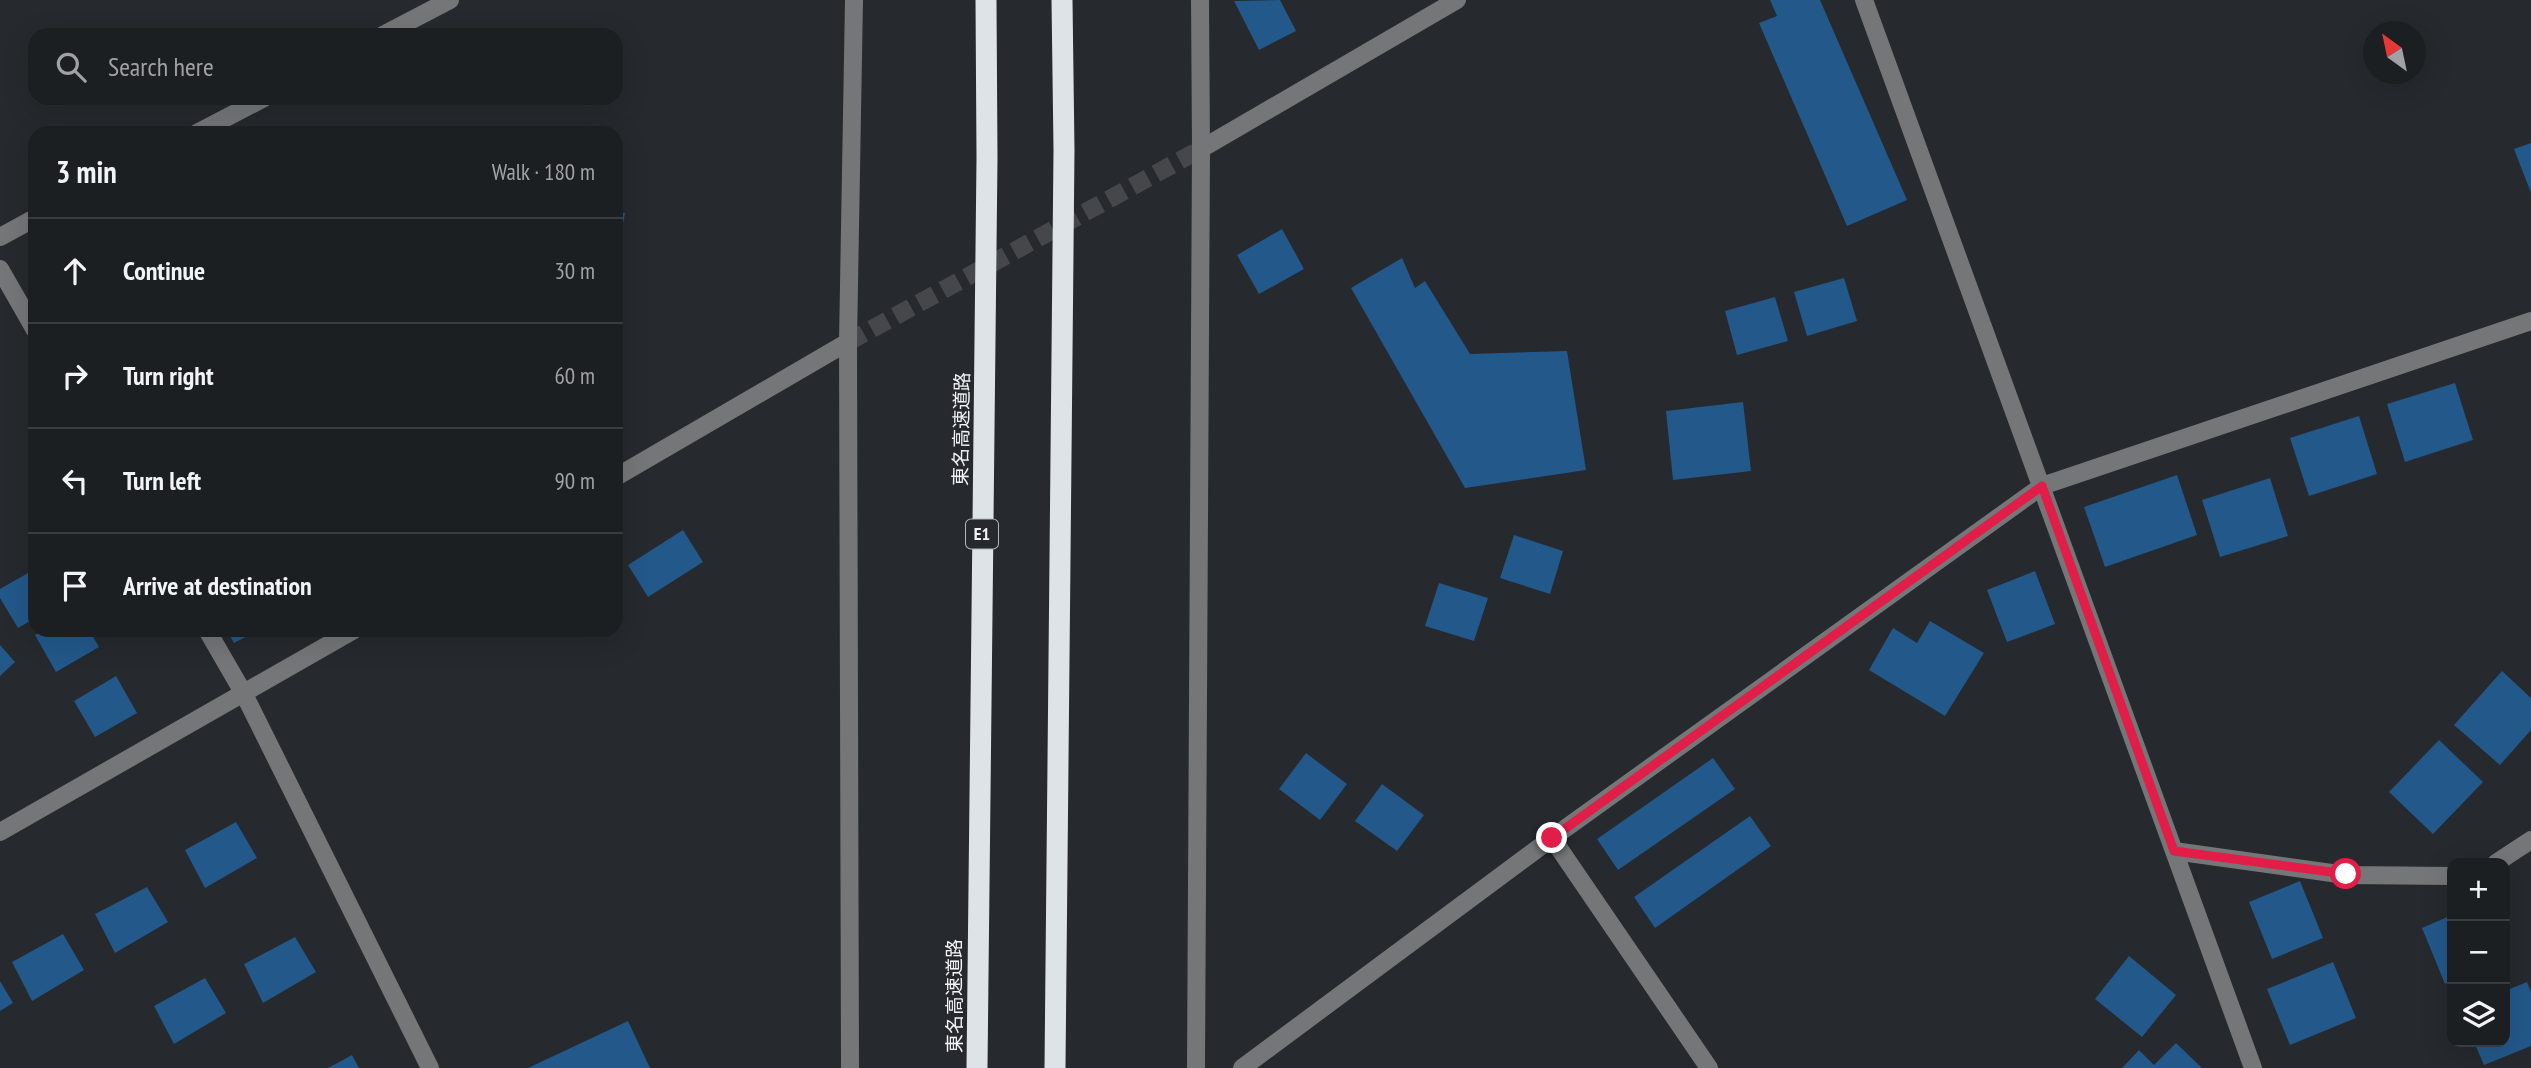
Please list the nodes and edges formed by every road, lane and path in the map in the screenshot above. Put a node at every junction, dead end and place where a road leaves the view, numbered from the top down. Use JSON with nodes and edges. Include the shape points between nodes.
{"nodes":[{"id":1,"x":450,"y":0,"type":"edge"},
{"id":2,"x":854,"y":0,"type":"edge"},
{"id":3,"x":986,"y":0,"type":"edge"},
{"id":4,"x":1062,"y":0,"type":"edge"},
{"id":5,"x":1200,"y":0,"type":"edge"},
{"id":6,"x":1457,"y":0,"type":"edge"},
{"id":7,"x":1864,"y":0,"type":"edge"},
{"id":8,"x":396,"y":28,"type":"edge"},
{"id":9,"x":251,"y":105,"type":"edge"},
{"id":10,"x":210,"y":126,"type":"edge"},
{"id":11,"x":1201,"y":149,"type":"junction"},
{"id":12,"x":28,"y":222,"type":"edge"},
{"id":13,"x":0,"y":237,"type":"edge"},
{"id":14,"x":0,"y":269,"type":"edge"},
{"id":15,"x":28,"y":318,"type":"edge"},
{"id":16,"x":2531,"y":321,"type":"edge"},
{"id":17,"x":848,"y":342,"type":"junction"},
{"id":18,"x":623,"y":473,"type":"edge"},
{"id":19,"x":2042,"y":486,"type":"junction"},
{"id":20,"x":211,"y":637,"type":"edge"},
{"id":21,"x":342,"y":637,"type":"edge"},
{"id":22,"x":244,"y":694,"type":"junction"},
{"id":23,"x":0,"y":832,"type":"edge"},
{"id":24,"x":1552,"y":838,"type":"junction"},
{"id":25,"x":2531,"y":840,"type":"edge"},
{"id":26,"x":2174,"y":851,"type":"junction"},
{"id":27,"x":2504,"y":858,"type":"edge"},
{"id":28,"x":2447,"y":876,"type":"edge"},
{"id":29,"x":429,"y":1068,"type":"edge"},
{"id":30,"x":850,"y":1068,"type":"edge"},
{"id":31,"x":976,"y":1068,"type":"edge"},
{"id":32,"x":1055,"y":1068,"type":"edge"},
{"id":33,"x":1196,"y":1068,"type":"edge"},
{"id":34,"x":1242,"y":1068,"type":"edge"},
{"id":35,"x":1709,"y":1068,"type":"edge"},
{"id":36,"x":2253,"y":1068,"type":"edge"}],
"edges":[{"from":1,"to":8,"type":"street"},
{"from":2,"to":17,"type":"street"},
{"from":3,"to":31,"type":"highway","name":"東名高速道路","number":"E1"},
{"from":4,"to":32,"type":"highway"},
{"from":5,"to":11,"type":"street"},
{"from":6,"to":11,"type":"street"},
{"from":7,"to":19,"type":"street"},
{"from":9,"to":10,"type":"street"},
{"from":11,"to":33,"type":"street"},
{"from":12,"to":13,"type":"street"},
{"from":14,"to":15,"type":"street"},
{"from":16,"to":19,"type":"street"},
{"from":17,"to":18,"type":"street"},
{"from":17,"to":30,"type":"street"},
{"from":19,"to":24,"type":"street"},
{"from":19,"to":26,"type":"street"},
{"from":20,"to":22,"type":"street"},
{"from":21,"to":22,"type":"street"},
{"from":22,"to":23,"type":"street"},
{"from":22,"to":29,"type":"street"},
{"from":24,"to":34,"type":"street"},
{"from":24,"to":35,"type":"street"},
{"from":25,"to":27,"type":"street"},
{"from":26,"to":28,"type":"street","via":[[2346,874]]},
{"from":26,"to":36,"type":"street"}]}
